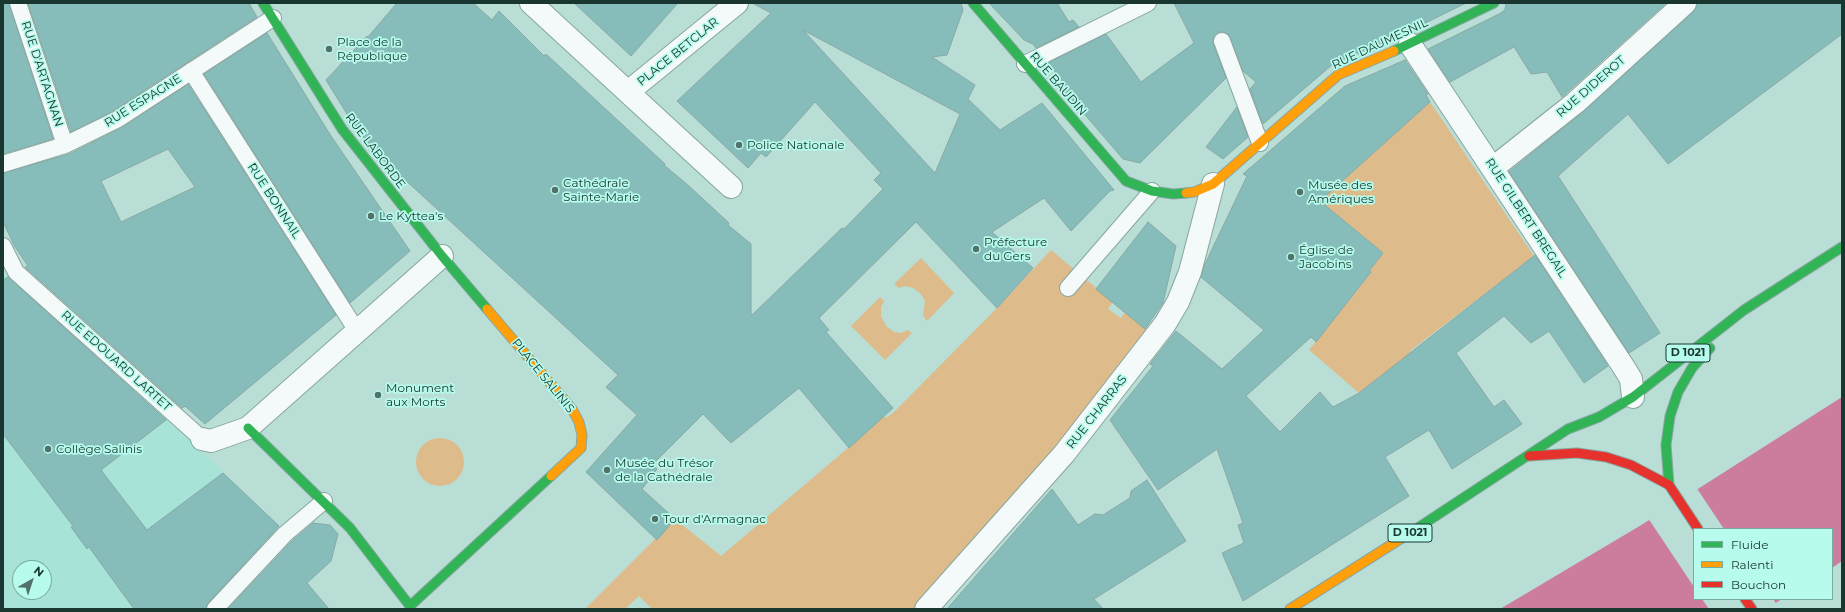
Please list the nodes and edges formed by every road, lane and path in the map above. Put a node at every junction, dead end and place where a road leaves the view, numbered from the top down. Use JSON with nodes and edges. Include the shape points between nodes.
{"nodes":[{"id":1,"x":18,"y":3,"type":"edge"},
{"id":2,"x":264,"y":3,"type":"edge"},
{"id":3,"x":531,"y":3,"type":"edge"},
{"id":4,"x":973,"y":3,"type":"edge"},
{"id":5,"x":1148,"y":3,"type":"edge"},
{"id":6,"x":1494,"y":3,"type":"edge"},
{"id":7,"x":1685,"y":3,"type":"edge"},
{"id":8,"x":725,"y":6,"type":"edge"},
{"id":9,"x":273,"y":18,"type":"junction"},
{"id":10,"x":1222,"y":41,"type":"dead end"},
{"id":11,"x":1410,"y":44,"type":"junction"},
{"id":12,"x":1025,"y":64,"type":"junction"},
{"id":13,"x":191,"y":71,"type":"junction"},
{"id":14,"x":628,"y":92,"type":"junction"},
{"id":15,"x":1260,"y":143,"type":"junction"},
{"id":16,"x":65,"y":145,"type":"junction"},
{"id":17,"x":3,"y":164,"type":"edge"},
{"id":18,"x":1493,"y":168,"type":"junction"},
{"id":19,"x":1126,"y":181,"type":"joint"},
{"id":20,"x":1213,"y":184,"type":"junction"},
{"id":21,"x":731,"y":188,"type":"dead end"},
{"id":22,"x":1152,"y":191,"type":"junction"},
{"id":23,"x":3,"y":246,"type":"edge"},
{"id":24,"x":1842,"y":247,"type":"edge"},
{"id":25,"x":442,"y":256,"type":"junction"},
{"id":26,"x":1068,"y":288,"type":"dead end"},
{"id":27,"x":1744,"y":310,"type":"junction"},
{"id":28,"x":357,"y":331,"type":"junction"},
{"id":29,"x":1633,"y":397,"type":"junction"},
{"id":30,"x":248,"y":428,"type":"junction"},
{"id":31,"x":202,"y":439,"type":"joint"},
{"id":32,"x":1529,"y":456,"type":"junction"},
{"id":33,"x":1669,"y":485,"type":"junction"},
{"id":34,"x":324,"y":501,"type":"junction"},
{"id":35,"x":1697,"y":528,"type":"edge"},
{"id":36,"x":1746,"y":600,"type":"edge"},
{"id":37,"x":408,"y":608,"type":"edge"},
{"id":38,"x":215,"y":609,"type":"edge"},
{"id":39,"x":926,"y":609,"type":"edge"},
{"id":40,"x":1290,"y":609,"type":"edge"},
{"id":41,"x":1752,"y":609,"type":"edge"}],
"edges":[{"from":1,"to":16,"type":"lane","name":"RUE D'ARTAGNAN"},
{"from":2,"to":9,"type":"street"},
{"from":3,"to":14,"type":"street"},
{"from":4,"to":12,"type":"street","name":"RUE BAUDIN"},
{"from":5,"to":12,"type":"lane"},
{"from":6,"to":11,"type":"street","name":"RUE DAUMESNIL"},
{"from":7,"to":18,"type":"street","name":"RUE DIDEROT","via":[[1575,103]]},
{"from":8,"to":14,"type":"street","name":"PLACE BETCLAR"},
{"from":9,"to":13,"type":"lane","name":"RUE ESPAGNE"},
{"from":9,"to":25,"type":"street","name":"RUE LABORDE","via":[[342,129]]},
{"from":10,"to":15,"type":"lane"},
{"from":11,"to":15,"type":"street","name":"RUE DAUMESNIL","via":[[1338,75]]},
{"from":11,"to":18,"type":"street","name":"RUE GILBERT BREGAIL"},
{"from":12,"to":19,"type":"street","name":"RUE BAUDIN"},
{"from":13,"to":16,"type":"lane","name":"RUE ESPAGNE","via":[[118,119]]},
{"from":13,"to":28,"type":"lane","name":"RUE BONNAIL"},
{"from":14,"to":21,"type":"street"},
{"from":15,"to":20,"type":"street","name":"RUE DAUMESNIL"},
{"from":16,"to":17,"type":"lane","name":"RUE ESPAGNE"},
{"from":18,"to":29,"type":"street","name":"RUE GILBERT BREGAIL","via":[[1631,379]]},
{"from":19,"to":22,"type":"street","name":"RUE DAUMESNIL"},
{"from":20,"to":22,"type":"street","name":"RUE DAUMESNIL","via":[[1194,192],[1173,194]]},
{"from":20,"to":39,"type":"street","name":"RUE CHARRAS","via":[[1190,272],[1178,302],[1165,324],[1064,454]]},
{"from":22,"to":26,"type":"lane"},
{"from":23,"to":31,"type":"lane","name":"RUE EDOUARD LARTET","via":[[16,272]]},
{"from":24,"to":27,"type":"street","number":"D 1021"},
{"from":25,"to":28,"type":"street"},
{"from":25,"to":37,"type":"street","name":"PLACE SALINIS","via":[[572,409],[582,435],[581,448]]},
{"from":27,"to":29,"type":"street","number":"D 1021"},
{"from":27,"to":33,"type":"street","via":[[1692,368],[1678,392],[1670,416],[1666,445]]},
{"from":28,"to":30,"type":"street"},
{"from":29,"to":32,"type":"street","number":"D 1021","via":[[1599,417],[1568,429]]},
{"from":30,"to":31,"type":"street","name":"RUE EDOUARD LARTET","via":[[211,440]]},
{"from":30,"to":34,"type":"street","name":"PLACE SALINIS"},
{"from":32,"to":33,"type":"street","via":[[1577,453],[1606,457],[1631,465]]},
{"from":32,"to":40,"type":"street","number":"D 1021"},
{"from":33,"to":35,"type":"street"},
{"from":34,"to":37,"type":"street","name":"PLACE SALINIS","via":[[350,528]]},
{"from":34,"to":38,"type":"lane","via":[[285,534]]},
{"from":36,"to":41,"type":"street"}]}
